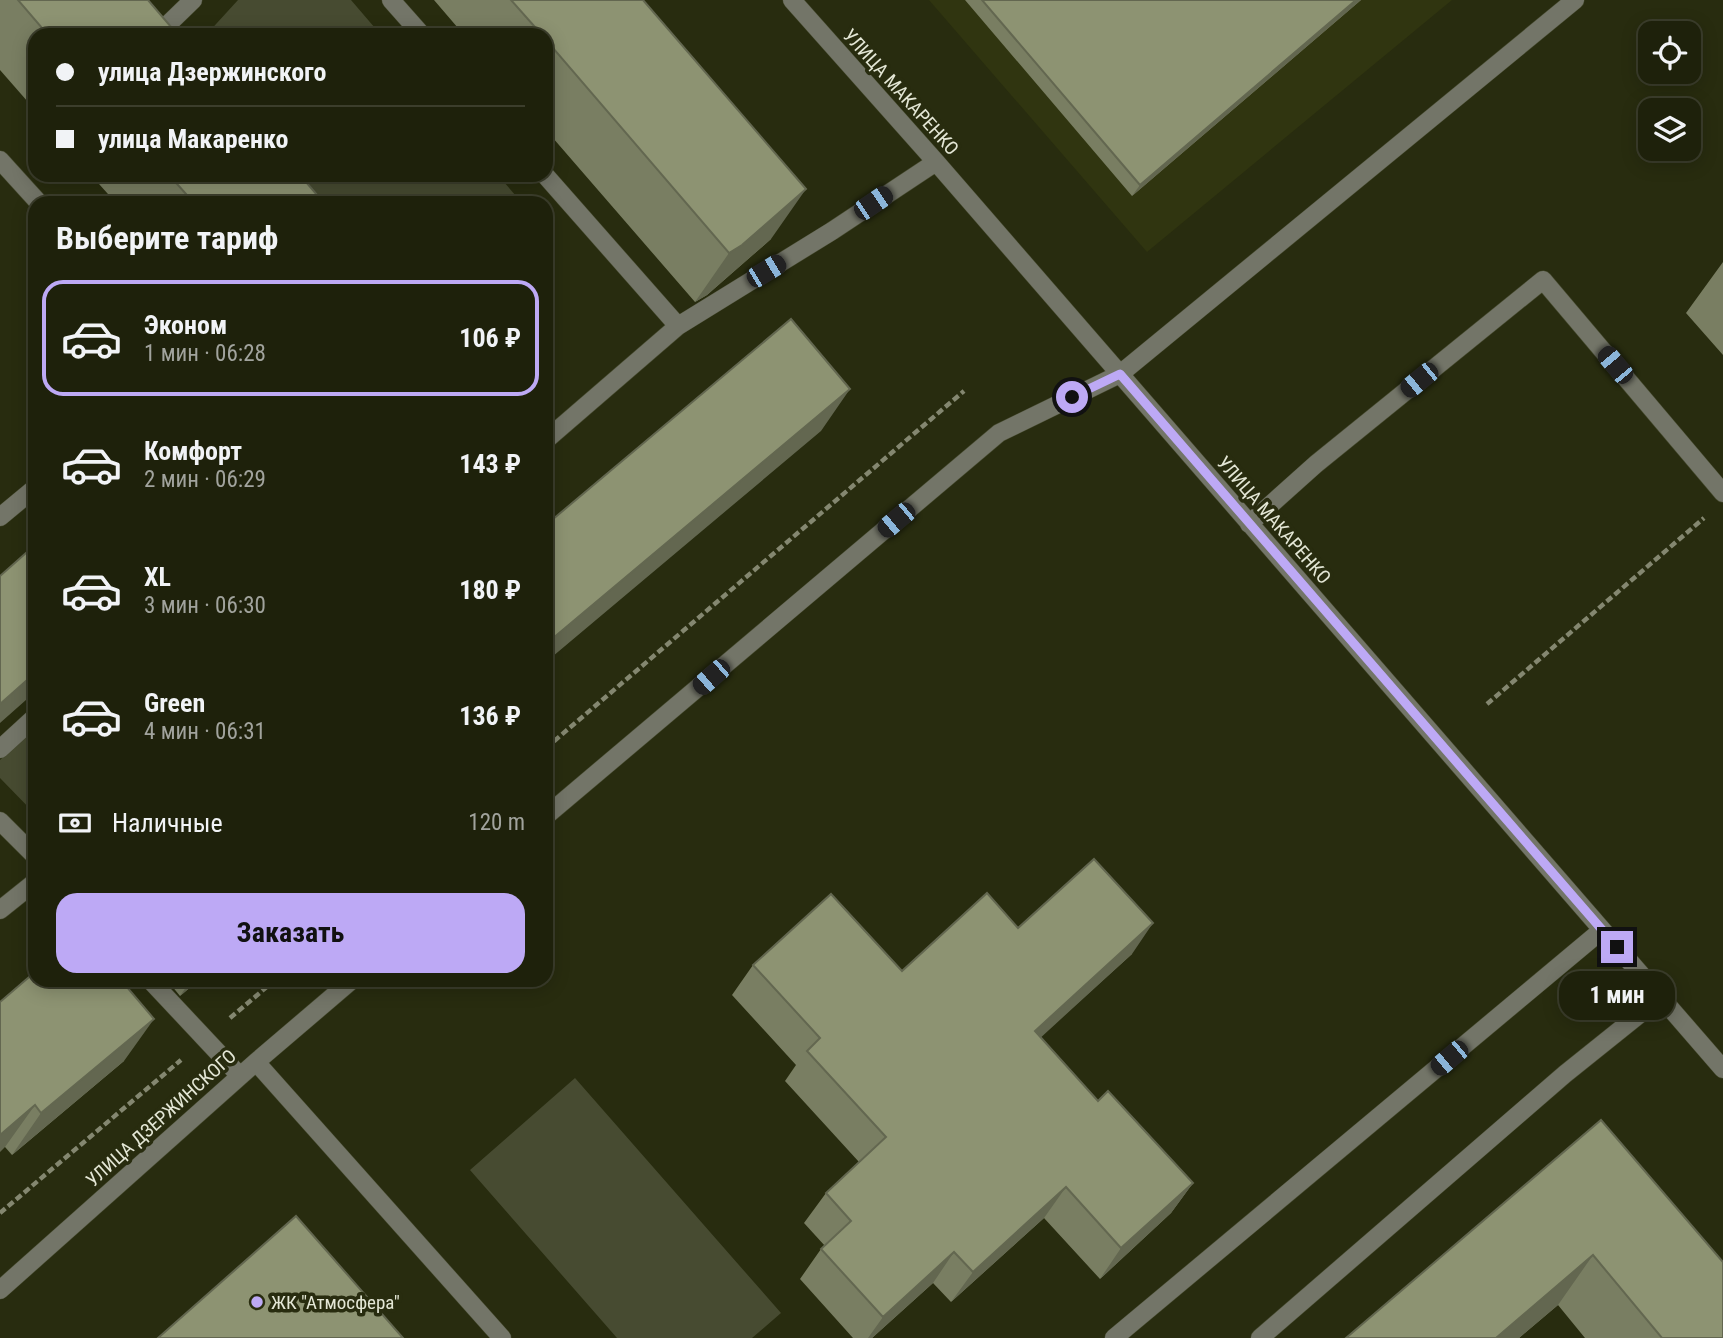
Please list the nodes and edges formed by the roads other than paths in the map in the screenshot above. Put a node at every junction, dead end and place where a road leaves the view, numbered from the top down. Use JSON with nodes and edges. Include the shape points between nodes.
{"nodes":[{"id":1,"x":193,"y":0,"type":"edge"},
{"id":2,"x":391,"y":0,"type":"edge"},
{"id":3,"x":792,"y":0,"type":"edge"},
{"id":4,"x":1575,"y":0,"type":"edge"},
{"id":5,"x":165,"y":28,"type":"edge"},
{"id":6,"x":416,"y":28,"type":"edge"},
{"id":7,"x":0,"y":160,"type":"edge"},
{"id":8,"x":936,"y":162,"type":"junction"},
{"id":9,"x":551,"y":182,"type":"edge"},
{"id":10,"x":33,"y":196,"type":"edge"},
{"id":11,"x":678,"y":326,"type":"junction"},
{"id":12,"x":1120,"y":374,"type":"junction"},
{"id":13,"x":553,"y":434,"type":"edge"},
{"id":14,"x":1723,"y":493,"type":"edge"},
{"id":15,"x":28,"y":494,"type":"edge"},
{"id":16,"x":0,"y":517,"type":"edge"},
{"id":17,"x":1249,"y":524,"type":"junction"},
{"id":18,"x":28,"y":724,"type":"edge"},
{"id":19,"x":0,"y":749,"type":"edge"},
{"id":20,"x":553,"y":810,"type":"edge"},
{"id":21,"x":0,"y":821,"type":"edge"},
{"id":22,"x":28,"y":849,"type":"edge"},
{"id":23,"x":28,"y":888,"type":"edge"},
{"id":24,"x":0,"y":910,"type":"edge"},
{"id":25,"x":1602,"y":930,"type":"junction"},
{"id":26,"x":156,"y":987,"type":"edge"},
{"id":27,"x":344,"y":987,"type":"edge"},
{"id":28,"x":1661,"y":997,"type":"junction"},
{"id":29,"x":256,"y":1062,"type":"junction"},
{"id":30,"x":1723,"y":1069,"type":"edge"},
{"id":31,"x":240,"y":1076,"type":"junction"},
{"id":32,"x":0,"y":1290,"type":"edge"},
{"id":33,"x":502,"y":1338,"type":"edge"},
{"id":34,"x":1114,"y":1338,"type":"edge"},
{"id":35,"x":1260,"y":1338,"type":"edge"}],
"edges":[{"from":1,"to":5,"type":"street"},
{"from":2,"to":6,"type":"street"},
{"from":3,"to":8,"type":"street","name":"УЛИЦА МАКАРЕНКО"},
{"from":4,"to":12,"type":"street"},
{"from":7,"to":10,"type":"street"},
{"from":8,"to":11,"type":"street"},
{"from":8,"to":12,"type":"street","name":"УЛИЦА МАКАРЕНКО"},
{"from":9,"to":11,"type":"street"},
{"from":11,"to":13,"type":"street"},
{"from":12,"to":17,"type":"street","name":"УЛИЦА МАКАРЕНКО"},
{"from":12,"to":20,"type":"street","via":[[999,433]]},
{"from":14,"to":17,"type":"street","via":[[1543,280]]},
{"from":15,"to":16,"type":"street"},
{"from":17,"to":25,"type":"street","name":"УЛИЦА МАКАРЕНКО"},
{"from":18,"to":19,"type":"street"},
{"from":21,"to":22,"type":"street"},
{"from":23,"to":24,"type":"street"},
{"from":25,"to":28,"type":"street","name":"УЛИЦА МАКАРЕНКО"},
{"from":25,"to":34,"type":"street"},
{"from":26,"to":31,"type":"street"},
{"from":27,"to":29,"type":"street","name":"УЛИЦА ДЗЕРЖИНСКОГО"},
{"from":28,"to":30,"type":"street","name":"УЛИЦА МАКАРЕНКО"},
{"from":28,"to":35,"type":"street","via":[[1565,1074]]},
{"from":29,"to":31,"type":"street","name":"УЛИЦА ДЗЕРЖИНСКОГО"},
{"from":29,"to":33,"type":"street"},
{"from":31,"to":32,"type":"street","name":"УЛИЦА ДЗЕРЖИНСКОГО"}]}
